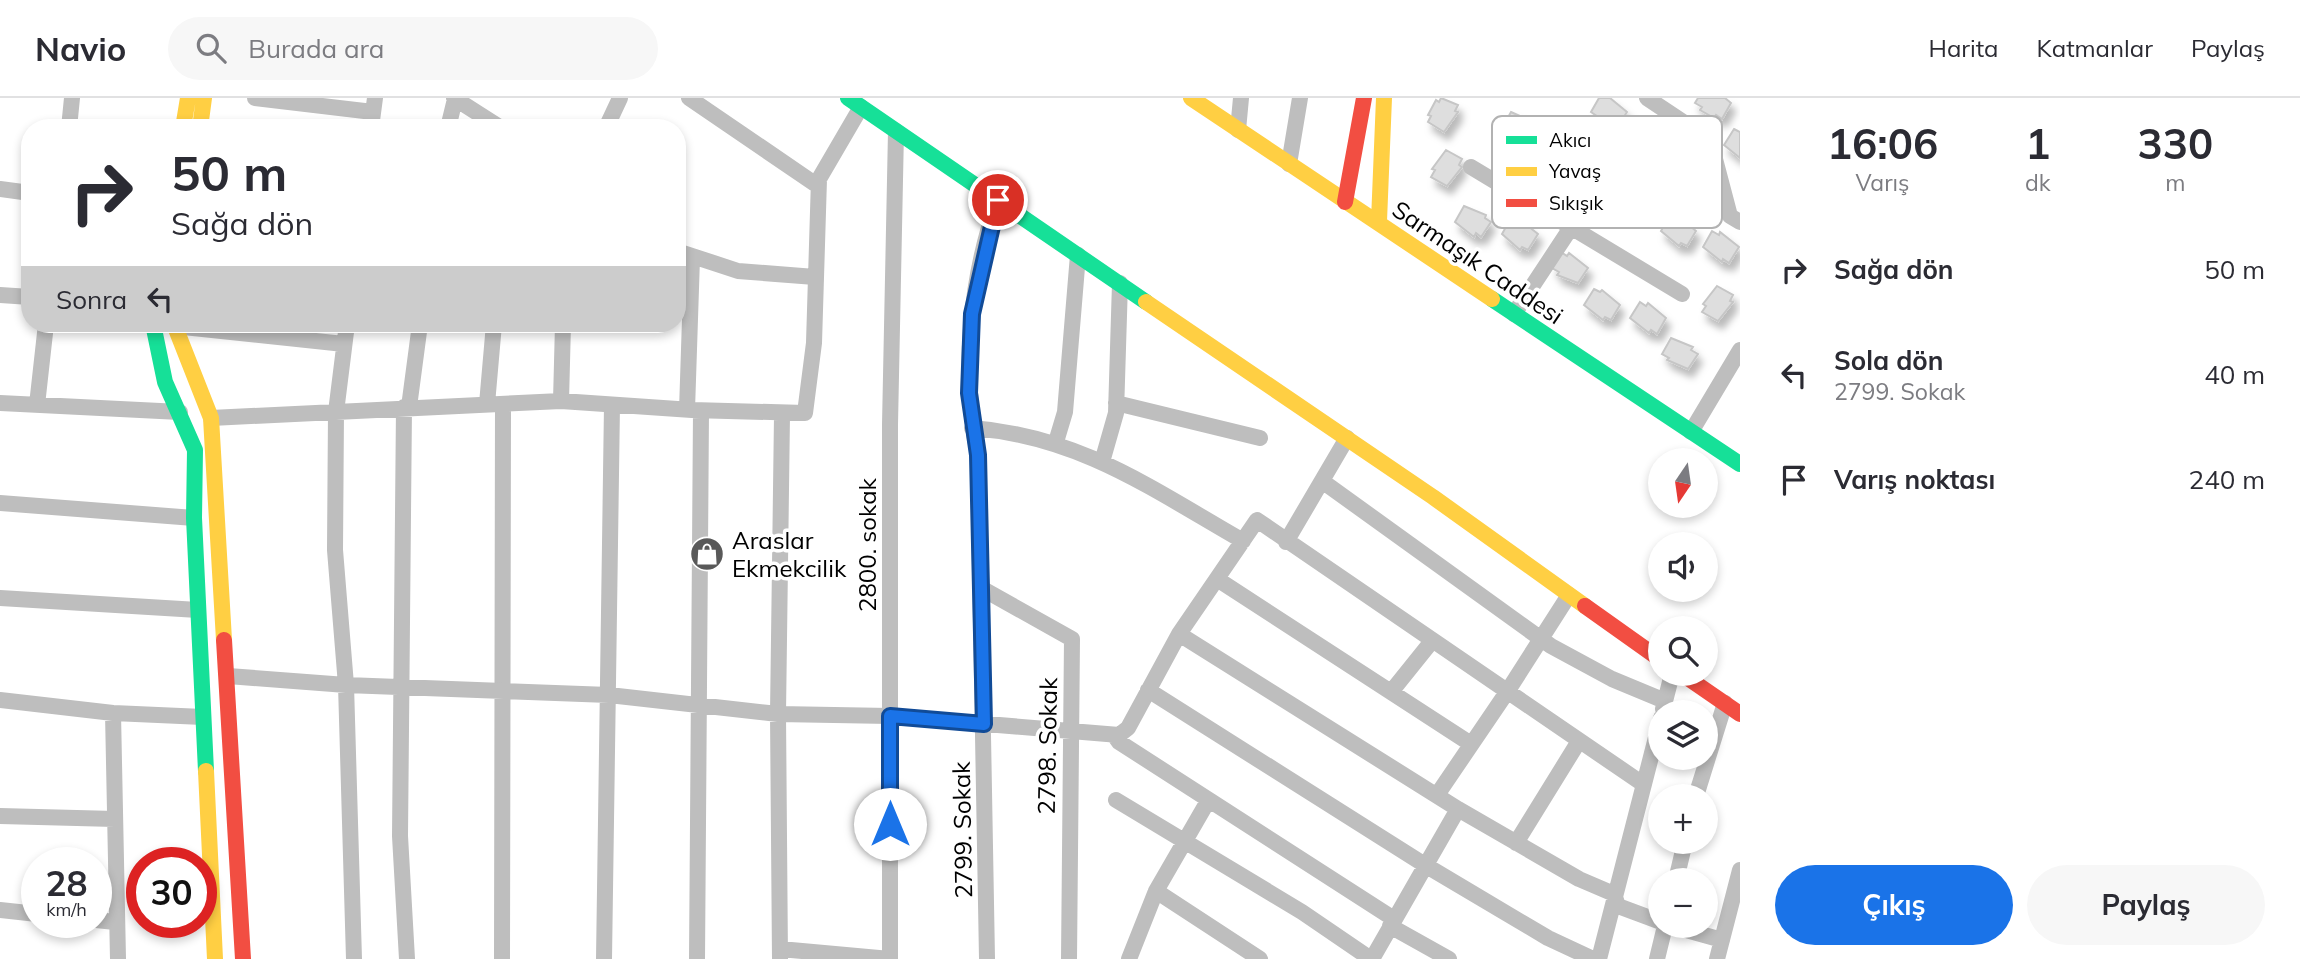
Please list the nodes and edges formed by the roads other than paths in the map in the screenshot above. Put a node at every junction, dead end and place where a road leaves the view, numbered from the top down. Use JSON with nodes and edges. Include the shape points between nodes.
{"nodes":[{"id":1,"x":72,"y":98,"type":"edge"},
{"id":2,"x":188,"y":98,"type":"edge"},
{"id":3,"x":204,"y":98,"type":"edge"},
{"id":4,"x":255,"y":98,"type":"edge"},
{"id":5,"x":455,"y":98,"type":"edge"},
{"id":6,"x":620,"y":98,"type":"edge"},
{"id":7,"x":689,"y":98,"type":"edge"},
{"id":8,"x":1191,"y":98,"type":"edge"},
{"id":9,"x":1241,"y":98,"type":"edge"},
{"id":10,"x":1300,"y":98,"type":"edge"},
{"id":11,"x":1364,"y":98,"type":"edge"},
{"id":12,"x":1384,"y":98,"type":"edge"},
{"id":13,"x":1647,"y":98,"type":"edge"},
{"id":14,"x":854,"y":102,"type":"edge"},
{"id":15,"x":373,"y":113,"type":"edge"},
{"id":16,"x":1674,"y":116,"type":"edge"},
{"id":17,"x":70,"y":119,"type":"edge"},
{"id":18,"x":184,"y":119,"type":"edge"},
{"id":19,"x":201,"y":119,"type":"edge"},
{"id":20,"x":450,"y":119,"type":"edge"},
{"id":21,"x":486,"y":119,"type":"edge"},
{"id":22,"x":610,"y":119,"type":"edge"},
{"id":23,"x":1238,"y":130,"type":"junction"},
{"id":24,"x":896,"y":131,"type":"junction"},
{"id":25,"x":1289,"y":164,"type":"junction"},
{"id":26,"x":1471,"y":167,"type":"dead end"},
{"id":27,"x":1492,"y":179,"type":"edge"},
{"id":28,"x":818,"y":186,"type":"junction"},
{"id":29,"x":1722,"y":186,"type":"edge"},
{"id":30,"x":0,"y":189,"type":"edge"},
{"id":31,"x":21,"y":192,"type":"edge"},
{"id":32,"x":998,"y":200,"type":"junction"},
{"id":33,"x":1345,"y":202,"type":"junction"},
{"id":34,"x":1380,"y":221,"type":"junction"},
{"id":35,"x":1740,"y":222,"type":"edge"},
{"id":36,"x":1571,"y":228,"type":"edge"},
{"id":37,"x":1575,"y":228,"type":"edge"},
{"id":38,"x":1078,"y":255,"type":"junction"},
{"id":39,"x":686,"y":256,"type":"edge"},
{"id":40,"x":815,"y":277,"type":"junction"},
{"id":41,"x":1120,"y":283,"type":"junction"},
{"id":42,"x":686,"y":286,"type":"edge"},
{"id":43,"x":1682,"y":294,"type":"dead end"},
{"id":44,"x":0,"y":295,"type":"edge"},
{"id":45,"x":21,"y":296,"type":"edge"},
{"id":46,"x":1514,"y":314,"type":"junction"},
{"id":47,"x":45,"y":333,"type":"edge"},
{"id":48,"x":155,"y":333,"type":"edge"},
{"id":49,"x":177,"y":333,"type":"edge"},
{"id":50,"x":246,"y":333,"type":"edge"},
{"id":51,"x":346,"y":333,"type":"edge"},
{"id":52,"x":418,"y":333,"type":"edge"},
{"id":53,"x":494,"y":333,"type":"edge"},
{"id":54,"x":563,"y":333,"type":"edge"},
{"id":55,"x":344,"y":344,"type":"junction"},
{"id":56,"x":1740,"y":350,"type":"edge"},
{"id":57,"x":561,"y":401,"type":"junction"},
{"id":58,"x":0,"y":403,"type":"edge"},
{"id":59,"x":1116,"y":403,"type":"junction"},
{"id":60,"x":495,"y":404,"type":"junction"},
{"id":61,"x":37,"y":405,"type":"junction"},
{"id":62,"x":611,"y":405,"type":"junction"},
{"id":63,"x":406,"y":407,"type":"junction"},
{"id":64,"x":694,"y":410,"type":"junction"},
{"id":65,"x":180,"y":412,"type":"junction"},
{"id":66,"x":336,"y":412,"type":"junction"},
{"id":67,"x":782,"y":415,"type":"junction"},
{"id":68,"x":211,"y":418,"type":"junction"},
{"id":69,"x":972,"y":428,"type":"junction"},
{"id":70,"x":1691,"y":432,"type":"junction"},
{"id":71,"x":1260,"y":438,"type":"dead end"},
{"id":72,"x":1347,"y":438,"type":"junction"},
{"id":73,"x":1056,"y":442,"type":"junction"},
{"id":74,"x":1102,"y":461,"type":"junction"},
{"id":75,"x":1740,"y":464,"type":"edge"},
{"id":76,"x":1322,"y":481,"type":"junction"},
{"id":77,"x":0,"y":503,"type":"edge"},
{"id":78,"x":194,"y":518,"type":"junction"},
{"id":79,"x":1243,"y":541,"type":"junction"},
{"id":80,"x":1286,"y":542,"type":"junction"},
{"id":81,"x":1217,"y":579,"type":"junction"},
{"id":82,"x":981,"y":588,"type":"junction"},
{"id":83,"x":1569,"y":595,"type":"junction"},
{"id":84,"x":0,"y":598,"type":"edge"},
{"id":85,"x":198,"y":610,"type":"junction"},
{"id":86,"x":1179,"y":634,"type":"junction"},
{"id":87,"x":1541,"y":638,"type":"junction"},
{"id":88,"x":1432,"y":641,"type":"junction"},
{"id":89,"x":1648,"y":651,"type":"edge"},
{"id":90,"x":228,"y":676,"type":"junction"},
{"id":91,"x":346,"y":685,"type":"junction"},
{"id":92,"x":1700,"y":686,"type":"edge"},
{"id":93,"x":400,"y":687,"type":"junction"},
{"id":94,"x":1148,"y":690,"type":"junction"},
{"id":95,"x":1391,"y":692,"type":"junction"},
{"id":96,"x":1507,"y":692,"type":"junction"},
{"id":97,"x":501,"y":693,"type":"junction"},
{"id":98,"x":608,"y":695,"type":"junction"},
{"id":99,"x":0,"y":700,"type":"edge"},
{"id":100,"x":1651,"y":700,"type":"edge"},
{"id":101,"x":696,"y":703,"type":"junction"},
{"id":102,"x":1725,"y":703,"type":"junction"},
{"id":103,"x":113,"y":713,"type":"junction"},
{"id":104,"x":778,"y":713,"type":"junction"},
{"id":105,"x":1740,"y":714,"type":"edge"},
{"id":106,"x":890,"y":716,"type":"junction"},
{"id":107,"x":203,"y":717,"type":"junction"},
{"id":108,"x":984,"y":724,"type":"junction"},
{"id":109,"x":1070,"y":731,"type":"junction"},
{"id":110,"x":1114,"y":735,"type":"junction"},
{"id":111,"x":1580,"y":741,"type":"junction"},
{"id":112,"x":1471,"y":744,"type":"junction"},
{"id":113,"x":1648,"y":766,"type":"edge"},
{"id":114,"x":1643,"y":784,"type":"junction"},
{"id":115,"x":1700,"y":784,"type":"edge"},
{"id":116,"x":1437,"y":795,"type":"junction"},
{"id":117,"x":1116,"y":800,"type":"dead end"},
{"id":118,"x":1208,"y":801,"type":"junction"},
{"id":119,"x":1458,"y":808,"type":"junction"},
{"id":120,"x":0,"y":816,"type":"edge"},
{"id":121,"x":115,"y":819,"type":"junction"},
{"id":122,"x":1185,"y":842,"type":"junction"},
{"id":123,"x":1516,"y":843,"type":"junction"},
{"id":124,"x":1425,"y":865,"type":"junction"},
{"id":125,"x":1740,"y":870,"type":"edge"},
{"id":126,"x":1156,"y":891,"type":"junction"},
{"id":127,"x":1614,"y":894,"type":"junction"},
{"id":128,"x":0,"y":910,"type":"edge"},
{"id":129,"x":21,"y":912,"type":"edge"},
{"id":130,"x":1648,"y":917,"type":"edge"},
{"id":131,"x":112,"y":922,"type":"edge"},
{"id":132,"x":116,"y":922,"type":"junction"},
{"id":133,"x":1392,"y":923,"type":"junction"},
{"id":134,"x":1662,"y":938,"type":"edge"},
{"id":135,"x":1715,"y":938,"type":"edge"},
{"id":136,"x":1722,"y":940,"type":"junction"},
{"id":137,"x":780,"y":954,"type":"edge"},
{"id":138,"x":1130,"y":955,"type":"edge"},
{"id":139,"x":864,"y":958,"type":"edge"},
{"id":140,"x":118,"y":959,"type":"edge"},
{"id":141,"x":215,"y":959,"type":"edge"},
{"id":142,"x":243,"y":959,"type":"edge"},
{"id":143,"x":354,"y":959,"type":"edge"},
{"id":144,"x":407,"y":959,"type":"edge"},
{"id":145,"x":502,"y":959,"type":"edge"},
{"id":146,"x":604,"y":959,"type":"edge"},
{"id":147,"x":697,"y":959,"type":"edge"},
{"id":148,"x":890,"y":959,"type":"edge"},
{"id":149,"x":987,"y":959,"type":"edge"},
{"id":150,"x":1069,"y":959,"type":"edge"},
{"id":151,"x":1145,"y":959,"type":"edge"},
{"id":152,"x":1260,"y":959,"type":"edge"},
{"id":153,"x":1372,"y":959,"type":"edge"},
{"id":154,"x":1449,"y":959,"type":"edge"},
{"id":155,"x":1593,"y":959,"type":"edge"},
{"id":156,"x":1599,"y":959,"type":"edge"},
{"id":157,"x":1657,"y":959,"type":"edge"},
{"id":158,"x":1717,"y":959,"type":"edge"}],
"edges":[{"from":1,"to":17,"type":"street"},
{"from":2,"to":18,"type":"main road"},
{"from":3,"to":19,"type":"main road"},
{"from":4,"to":15,"type":"street"},
{"from":5,"to":20,"type":"street"},
{"from":5,"to":21,"type":"street"},
{"from":6,"to":22,"type":"street"},
{"from":7,"to":28,"type":"street"},
{"from":8,"to":23,"type":"main road","name":"Sarmaşık Caddesi"},
{"from":9,"to":23,"type":"street"},
{"from":10,"to":25,"type":"street"},
{"from":11,"to":33,"type":"main road"},
{"from":12,"to":34,"type":"main road"},
{"from":13,"to":16,"type":"street"},
{"from":14,"to":24,"type":"main road"},
{"from":14,"to":28,"type":"street"},
{"from":23,"to":25,"type":"main road","name":"Sarmaşık Caddesi"},
{"from":24,"to":32,"type":"main road"},
{"from":24,"to":106,"type":"street","name":"2800. sokak"},
{"from":25,"to":33,"type":"main road","name":"Sarmaşık Caddesi"},
{"from":26,"to":27,"type":"street"},
{"from":28,"to":40,"type":"street"},
{"from":29,"to":35,"type":"street","via":[[1730,216]]},
{"from":30,"to":31,"type":"street"},
{"from":32,"to":38,"type":"main road"},
{"from":32,"to":69,"type":"street","name":"2799. Sokak","via":[[972,314]]},
{"from":33,"to":34,"type":"main road","name":"Sarmaşık Caddesi"},
{"from":34,"to":46,"type":"main road","name":"Sarmaşık Caddesi"},
{"from":36,"to":46,"type":"street"},
{"from":37,"to":43,"type":"street"},
{"from":38,"to":41,"type":"main road"},
{"from":38,"to":73,"type":"street","via":[[1065,412]]},
{"from":39,"to":40,"type":"street","via":[[738,271]]},
{"from":40,"to":67,"type":"street","via":[[808,409]]},
{"from":41,"to":59,"type":"street"},
{"from":41,"to":72,"type":"main road"},
{"from":42,"to":64,"type":"street"},
{"from":44,"to":45,"type":"street"},
{"from":46,"to":70,"type":"main road","name":"Sarmaşık Caddesi"},
{"from":47,"to":61,"type":"street"},
{"from":48,"to":65,"type":"main road","via":[[165,382]]},
{"from":49,"to":68,"type":"main road"},
{"from":50,"to":55,"type":"street"},
{"from":51,"to":55,"type":"street"},
{"from":52,"to":63,"type":"street"},
{"from":53,"to":60,"type":"street"},
{"from":54,"to":57,"type":"street"},
{"from":55,"to":66,"type":"street"},
{"from":56,"to":70,"type":"street"},
{"from":57,"to":60,"type":"street"},
{"from":57,"to":62,"type":"street"},
{"from":58,"to":61,"type":"street"},
{"from":59,"to":71,"type":"street"},
{"from":59,"to":74,"type":"street"},
{"from":60,"to":63,"type":"street"},
{"from":60,"to":97,"type":"street"},
{"from":61,"to":65,"type":"street"},
{"from":62,"to":64,"type":"street"},
{"from":62,"to":98,"type":"street"},
{"from":63,"to":66,"type":"street"},
{"from":63,"to":93,"type":"street"},
{"from":64,"to":67,"type":"street"},
{"from":64,"to":101,"type":"street"},
{"from":65,"to":78,"type":"main road","via":[[195,450]]},
{"from":66,"to":68,"type":"street"},
{"from":66,"to":91,"type":"street","via":[[335,550]]},
{"from":67,"to":104,"type":"street"},
{"from":68,"to":90,"type":"main road"},
{"from":69,"to":73,"type":"street","via":[[1013,431]]},
{"from":69,"to":82,"type":"street","name":"2799. Sokak","via":[[978,455]]},
{"from":70,"to":75,"type":"main road","name":"Sarmaşık Caddesi"},
{"from":72,"to":76,"type":"street"},
{"from":72,"to":83,"type":"main road"},
{"from":73,"to":74,"type":"street"},
{"from":74,"to":79,"type":"street"},
{"from":76,"to":80,"type":"street"},
{"from":76,"to":87,"type":"street"},
{"from":77,"to":78,"type":"street"},
{"from":78,"to":85,"type":"main road"},
{"from":79,"to":80,"type":"street","via":[[1257,520]]},
{"from":79,"to":81,"type":"street"},
{"from":80,"to":88,"type":"street"},
{"from":81,"to":86,"type":"street"},
{"from":81,"to":95,"type":"street"},
{"from":82,"to":108,"type":"street","name":"2799. Sokak"},
{"from":82,"to":109,"type":"street","name":"2798. Sokak","via":[[1072,639]]},
{"from":83,"to":87,"type":"street"},
{"from":83,"to":89,"type":"main road"},
{"from":84,"to":85,"type":"street"},
{"from":85,"to":107,"type":"main road"},
{"from":86,"to":94,"type":"street"},
{"from":86,"to":116,"type":"street"},
{"from":87,"to":96,"type":"street"},
{"from":87,"to":100,"type":"street"},
{"from":88,"to":95,"type":"street"},
{"from":88,"to":96,"type":"street"},
{"from":90,"to":91,"type":"street"},
{"from":90,"to":142,"type":"main road"},
{"from":91,"to":93,"type":"street"},
{"from":91,"to":143,"type":"street"},
{"from":92,"to":102,"type":"main road"},
{"from":93,"to":97,"type":"street"},
{"from":93,"to":144,"type":"street","via":[[400,836]]},
{"from":94,"to":110,"type":"street","via":[[1128,728]]},
{"from":94,"to":124,"type":"street"},
{"from":95,"to":112,"type":"street"},
{"from":96,"to":111,"type":"street"},
{"from":96,"to":112,"type":"street"},
{"from":97,"to":98,"type":"street"},
{"from":97,"to":145,"type":"street"},
{"from":98,"to":101,"type":"street"},
{"from":98,"to":146,"type":"street"},
{"from":99,"to":103,"type":"street"},
{"from":101,"to":104,"type":"street"},
{"from":101,"to":147,"type":"street"},
{"from":102,"to":105,"type":"main road"},
{"from":102,"to":115,"type":"street"},
{"from":103,"to":107,"type":"street"},
{"from":103,"to":121,"type":"street"},
{"from":104,"to":106,"type":"street"},
{"from":104,"to":137,"type":"street"},
{"from":106,"to":108,"type":"street"},
{"from":106,"to":148,"type":"street","name":"2800. sokak"},
{"from":107,"to":141,"type":"main road"},
{"from":108,"to":109,"type":"street"},
{"from":108,"to":149,"type":"street","name":"2799. Sokak"},
{"from":109,"to":110,"type":"street"},
{"from":109,"to":150,"type":"street","name":"2798. Sokak"},
{"from":110,"to":118,"type":"street"},
{"from":111,"to":114,"type":"street"},
{"from":111,"to":123,"type":"street"},
{"from":112,"to":116,"type":"street"},
{"from":113,"to":114,"type":"street"},
{"from":114,"to":127,"type":"street"},
{"from":116,"to":119,"type":"street"},
{"from":117,"to":122,"type":"street"},
{"from":118,"to":122,"type":"street"},
{"from":118,"to":133,"type":"street"},
{"from":119,"to":123,"type":"street"},
{"from":119,"to":124,"type":"street"},
{"from":120,"to":121,"type":"street"},
{"from":121,"to":132,"type":"street"},
{"from":122,"to":126,"type":"street"},
{"from":122,"to":153,"type":"street"},
{"from":123,"to":127,"type":"street"},
{"from":124,"to":133,"type":"street"},
{"from":124,"to":155,"type":"street","via":[[1548,938]]},
{"from":125,"to":136,"type":"street"},
{"from":126,"to":138,"type":"street"},
{"from":126,"to":152,"type":"street"},
{"from":127,"to":130,"type":"street","via":[[1618,906]]},
{"from":127,"to":156,"type":"street"},
{"from":128,"to":129,"type":"street"},
{"from":131,"to":132,"type":"street"},
{"from":132,"to":140,"type":"street"},
{"from":133,"to":153,"type":"street"},
{"from":133,"to":154,"type":"street"},
{"from":134,"to":157,"type":"street"},
{"from":135,"to":136,"type":"street"},
{"from":136,"to":158,"type":"street"},
{"from":137,"to":139,"type":"street"},
{"from":138,"to":151,"type":"street"},
{"from":139,"to":148,"type":"street"}]}
